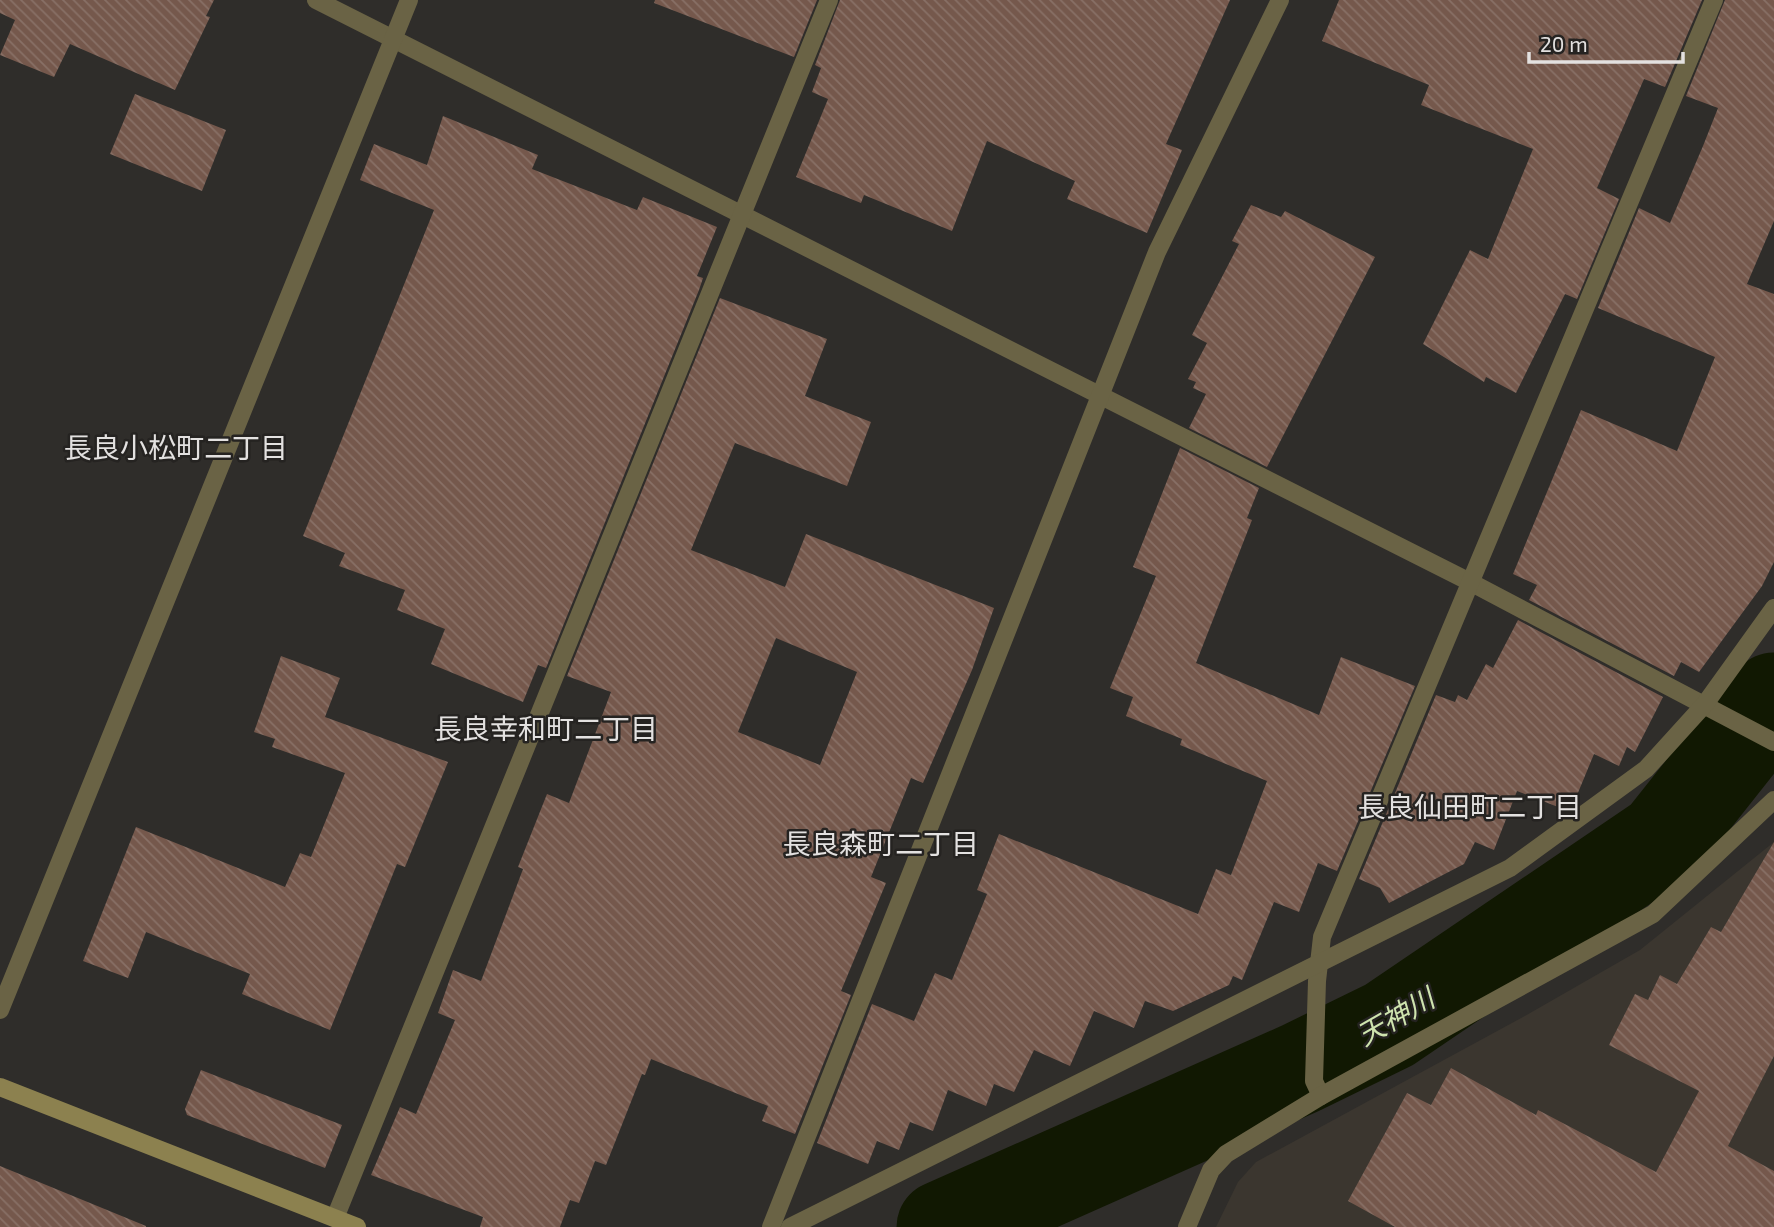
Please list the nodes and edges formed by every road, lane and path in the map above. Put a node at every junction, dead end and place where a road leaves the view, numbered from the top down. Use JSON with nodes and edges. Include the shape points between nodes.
{"nodes":[{"id":1,"x":316,"y":0,"type":"edge"},
{"id":2,"x":409,"y":0,"type":"edge"},
{"id":3,"x":829,"y":0,"type":"edge"},
{"id":4,"x":1280,"y":0,"type":"edge"},
{"id":5,"x":1714,"y":0,"type":"edge"},
{"id":6,"x":394,"y":39,"type":"junction"},
{"id":7,"x":743,"y":214,"type":"junction"},
{"id":8,"x":1102,"y":396,"type":"junction"},
{"id":9,"x":1470,"y":582,"type":"junction"},
{"id":10,"x":1774,"y":608,"type":"edge"},
{"id":11,"x":1713,"y":708,"type":"junction"},
{"id":12,"x":1774,"y":742,"type":"edge"},
{"id":13,"x":1774,"y":800,"type":"edge"},
{"id":14,"x":1318,"y":972,"type":"junction"},
{"id":15,"x":0,"y":1010,"type":"edge"},
{"id":16,"x":0,"y":1087,"type":"edge"},
{"id":17,"x":1318,"y":1089,"type":"junction"},
{"id":18,"x":335,"y":1219,"type":"junction"},
{"id":19,"x":357,"y":1227,"type":"edge"},
{"id":20,"x":771,"y":1227,"type":"edge"},
{"id":21,"x":790,"y":1227,"type":"edge"},
{"id":22,"x":1186,"y":1227,"type":"edge"}],
"edges":[{"from":1,"to":6,"type":"street"},
{"from":2,"to":6,"type":"street"},
{"from":3,"to":7,"type":"street"},
{"from":4,"to":8,"type":"street","via":[[1157,251]]},
{"from":5,"to":9,"type":"street"},
{"from":6,"to":7,"type":"street"},
{"from":6,"to":15,"type":"street"},
{"from":7,"to":8,"type":"street"},
{"from":7,"to":18,"type":"street"},
{"from":8,"to":9,"type":"street"},
{"from":8,"to":20,"type":"street"},
{"from":9,"to":11,"type":"street"},
{"from":9,"to":14,"type":"street","via":[[1322,937]]},
{"from":10,"to":11,"type":"street"},
{"from":11,"to":12,"type":"street"},
{"from":11,"to":14,"type":"street","via":[[1646,769],[1510,868]]},
{"from":13,"to":17,"type":"street","via":[[1653,914]]},
{"from":14,"to":17,"type":"street"},
{"from":14,"to":21,"type":"street"},
{"from":16,"to":18,"type":"street"},
{"from":17,"to":22,"type":"street","via":[[1226,1154],[1211,1170]]},
{"from":18,"to":19,"type":"street"}]}
